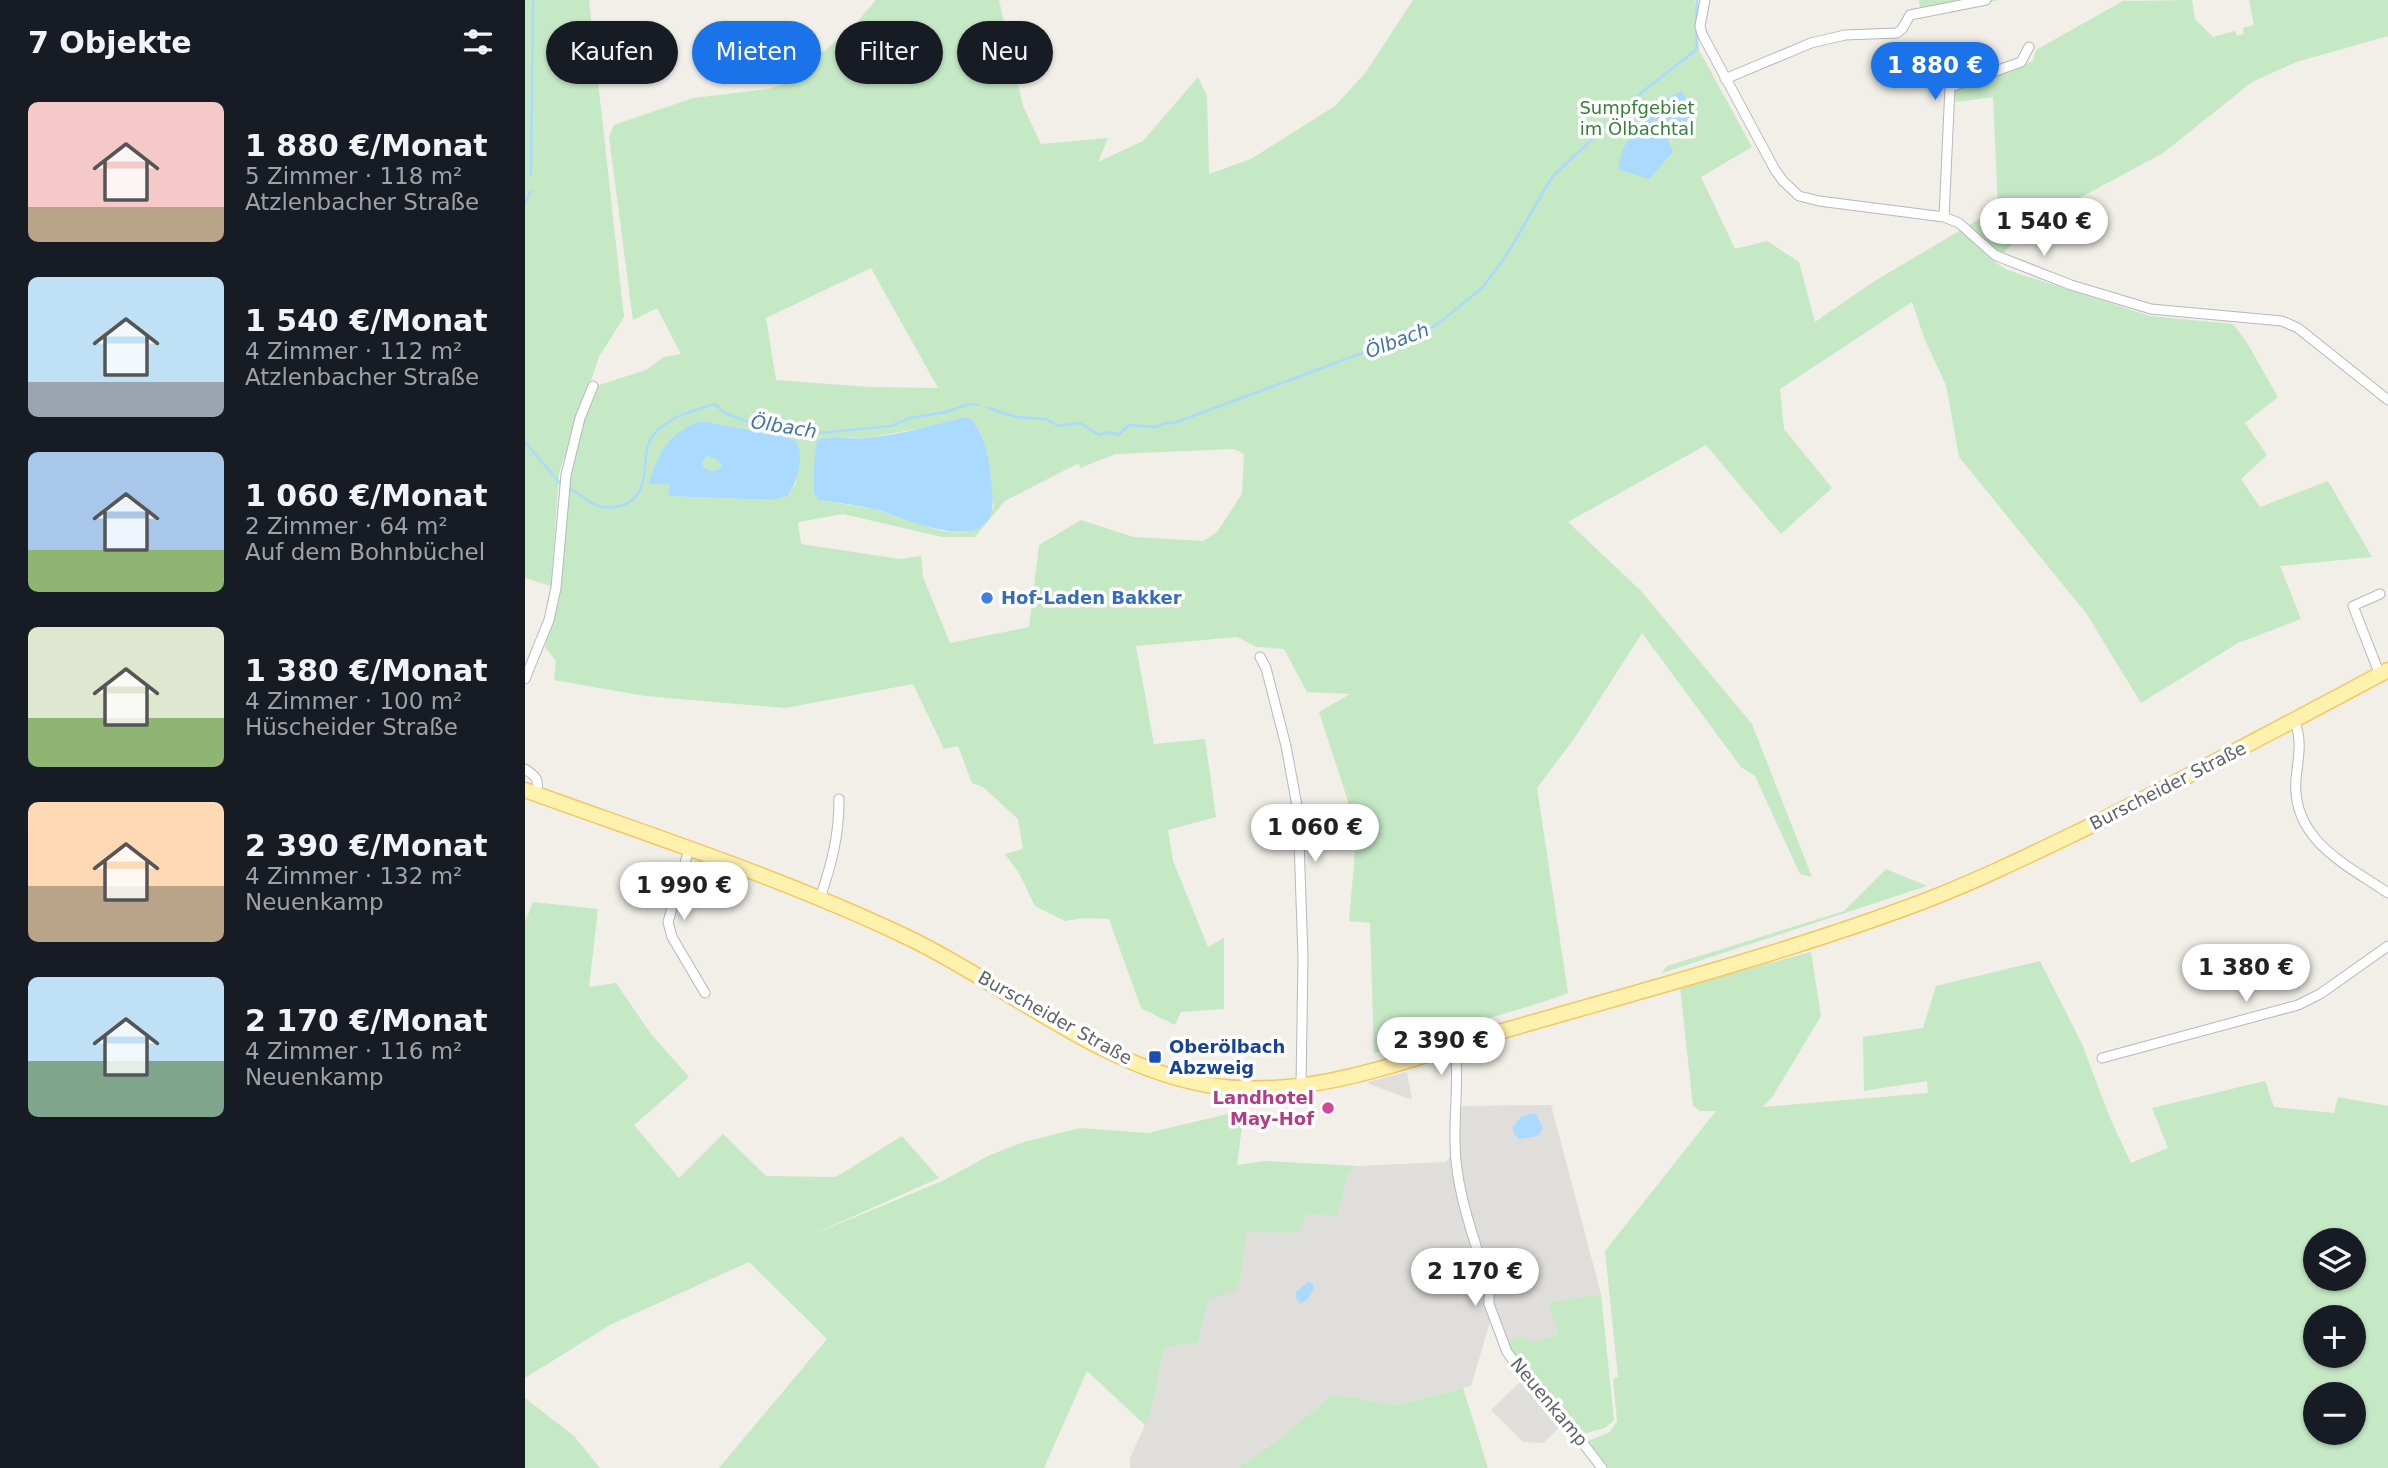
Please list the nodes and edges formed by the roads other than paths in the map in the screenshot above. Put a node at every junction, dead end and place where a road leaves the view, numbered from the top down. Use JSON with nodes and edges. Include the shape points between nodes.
{"nodes":[{"id":1,"x":1705,"y":0,"type":"edge"},
{"id":2,"x":1986,"y":0,"type":"edge"},
{"id":3,"x":2029,"y":47,"type":"dead end"},
{"id":4,"x":1725,"y":79,"type":"junction"},
{"id":5,"x":1944,"y":217,"type":"junction"},
{"id":6,"x":593,"y":386,"type":"dead end"},
{"id":7,"x":2388,"y":400,"type":"edge"},
{"id":8,"x":2380,"y":594,"type":"dead end"},
{"id":9,"x":1260,"y":657,"type":"dead end"},
{"id":10,"x":2384,"y":672,"type":"edge"},
{"id":11,"x":525,"y":679,"type":"edge"},
{"id":12,"x":2294,"y":721,"type":"junction"},
{"id":13,"x":525,"y":769,"type":"edge"},
{"id":14,"x":531,"y":792,"type":"edge"},
{"id":15,"x":839,"y":799,"type":"dead end"},
{"id":16,"x":688,"y":849,"type":"junction"},
{"id":17,"x":2388,"y":893,"type":"edge"},
{"id":18,"x":820,"y":898,"type":"junction"},
{"id":19,"x":2388,"y":946,"type":"edge"},
{"id":20,"x":705,"y":993,"type":"dead end"},
{"id":21,"x":1455,"y":1046,"type":"junction"},
{"id":22,"x":2102,"y":1058,"type":"dead end"},
{"id":23,"x":1301,"y":1086,"type":"junction"},
{"id":24,"x":1602,"y":1468,"type":"edge"}],
"edges":[{"from":1,"to":4,"type":"street","via":[[1702,34]]},
{"from":2,"to":4,"type":"street","via":[[1910,15],[1898,33],[1811,43]]},
{"from":3,"to":5,"type":"street","via":[[2021,62],[1950,87]]},
{"from":4,"to":5,"type":"street","via":[[1775,170],[1799,196]]},
{"from":5,"to":7,"type":"street","via":[[1959,223],[1995,255],[2071,285],[2151,309],[2282,321],[2298,328]]},
{"from":6,"to":11,"type":"street","via":[[566,475],[557,588]]},
{"from":8,"to":10,"type":"street","via":[[2353,606]]},
{"from":9,"to":23,"type":"street","via":[[1286,746],[1298,811]]},
{"from":10,"to":12,"type":"main road","name":"Burscheider Straße"},
{"from":12,"to":17,"type":"street","via":[[2300,733],[2295,797],[2299,812],[2327,851]]},
{"from":12,"to":21,"type":"main road","name":"Burscheider Straße","via":[[2046,848],[1944,893],[1842,929]]},
{"from":13,"to":14,"type":"street","name":"Burscheider Straße","via":[[536,776],[539,785]]},
{"from":14,"to":16,"type":"main road","name":"Burscheider Straße"},
{"from":15,"to":18,"type":"street","via":[[839,829]]},
{"from":16,"to":18,"type":"main road","name":"Burscheider Straße"},
{"from":16,"to":20,"type":"street","via":[[668,922]]},
{"from":18,"to":23,"type":"main road","name":"Burscheider Straße","via":[[940,954],[1089,1041],[1151,1070],[1217,1086]]},
{"from":19,"to":22,"type":"street","via":[[2298,1005]]},
{"from":21,"to":23,"type":"main road","name":"Burscheider Straße"},
{"from":21,"to":24,"type":"street","name":"Neuenkamp","via":[[1456,1165],[1489,1287],[1489,1304],[1507,1352]]}]}
